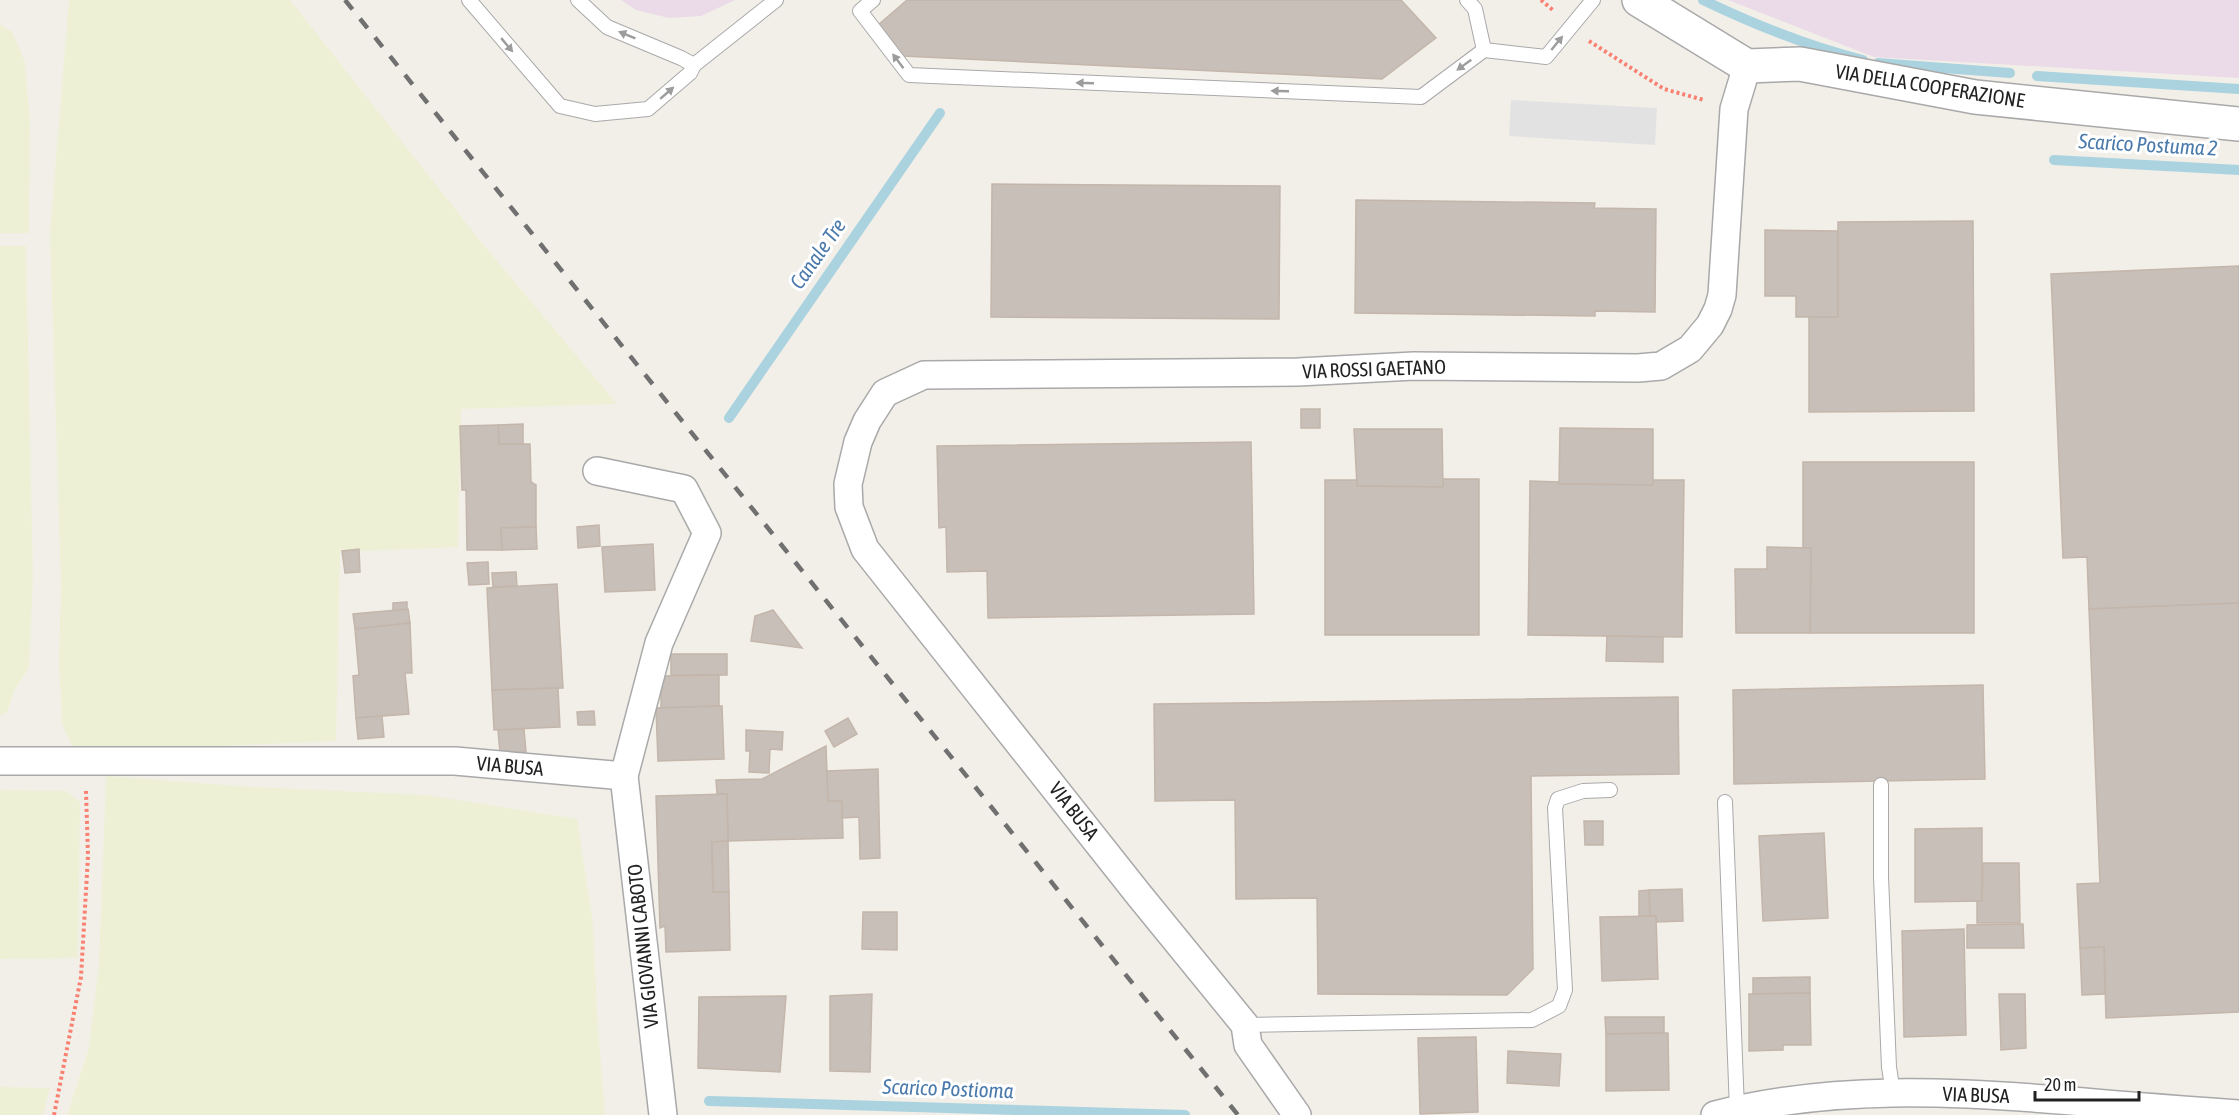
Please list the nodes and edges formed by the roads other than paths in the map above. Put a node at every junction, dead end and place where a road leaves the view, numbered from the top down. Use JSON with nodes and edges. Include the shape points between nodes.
{"nodes":[{"id":1,"x":470,"y":0,"type":"edge"},
{"id":2,"x":578,"y":0,"type":"edge"},
{"id":3,"x":776,"y":0,"type":"edge"},
{"id":4,"x":873,"y":0,"type":"edge"},
{"id":5,"x":1467,"y":0,"type":"edge"},
{"id":6,"x":1593,"y":0,"type":"edge"},
{"id":7,"x":1639,"y":0,"type":"edge"},
{"id":8,"x":1484,"y":50,"type":"junction"},
{"id":9,"x":694,"y":65,"type":"junction"},
{"id":10,"x":1747,"y":66,"type":"junction"},
{"id":11,"x":2239,"y":124,"type":"edge"},
{"id":12,"x":597,"y":471,"type":"dead end"},
{"id":13,"x":849,"y":507,"type":"joint"},
{"id":14,"x":0,"y":761,"type":"edge"},
{"id":15,"x":624,"y":776,"type":"junction"},
{"id":16,"x":1881,"y":785,"type":"dead end"},
{"id":17,"x":1610,"y":790,"type":"dead end"},
{"id":18,"x":1725,"y":802,"type":"dead end"},
{"id":19,"x":1245,"y":1024,"type":"junction"},
{"id":20,"x":1893,"y":1093,"type":"junction"},
{"id":21,"x":2073,"y":1108,"type":"edge"},
{"id":22,"x":1726,"y":1112,"type":"edge"},
{"id":23,"x":2239,"y":1114,"type":"edge"},
{"id":24,"x":663,"y":1115,"type":"edge"},
{"id":25,"x":1297,"y":1115,"type":"edge"}],
"edges":[{"from":1,"to":9,"type":"lane","one_way":true,"via":[[560,106],[595,114],[648,109],[690,73]]},
{"from":9,"to":2,"type":"lane","one_way":true,"via":[[607,27]]},
{"from":3,"to":9,"type":"lane"},
{"from":8,"to":4,"type":"lane","one_way":true,"via":[[1421,97],[909,75],[860,11]]},
{"from":5,"to":8,"type":"lane","via":[[1475,9]]},
{"from":8,"to":6,"type":"lane","one_way":true,"via":[[1546,57]]},
{"from":7,"to":10,"type":"street"},
{"from":10,"to":11,"type":"street","name":"VIA DELLA COOPERAZIONE","via":[[1800,64],[1975,97]]},
{"from":10,"to":13,"type":"street","name":"VIA ROSSI GAETANO","via":[[1734,109],[1722,295],[1710,325],[1690,349],[1661,366],[1414,366],[1298,372],[924,375],[885,393],[867,421],[853,460]]},
{"from":12,"to":15,"type":"street","via":[[684,489],[707,533],[659,643]]},
{"from":13,"to":19,"type":"street","name":"VIA BUSA","via":[[865,549]]},
{"from":14,"to":15,"type":"street","name":"VIA BUSA","via":[[455,760]]},
{"from":15,"to":24,"type":"street","name":"VIA GIOVANNI CABOTO"},
{"from":16,"to":20,"type":"lane","via":[[1881,877]]},
{"from":17,"to":19,"type":"lane","via":[[1558,799],[1555,808],[1565,990],[1559,1006],[1532,1020]]},
{"from":18,"to":22,"type":"lane"},
{"from":19,"to":25,"type":"street","name":"VIA BUSA","via":[[1248,1045]]},
{"from":20,"to":21,"type":"street","name":"VIA BUSA","via":[[1980,1093]]},
{"from":20,"to":22,"type":"street","name":"VIA BUSA","via":[[1816,1097]]},
{"from":21,"to":23,"type":"street","name":"VIA BUSA"}]}
